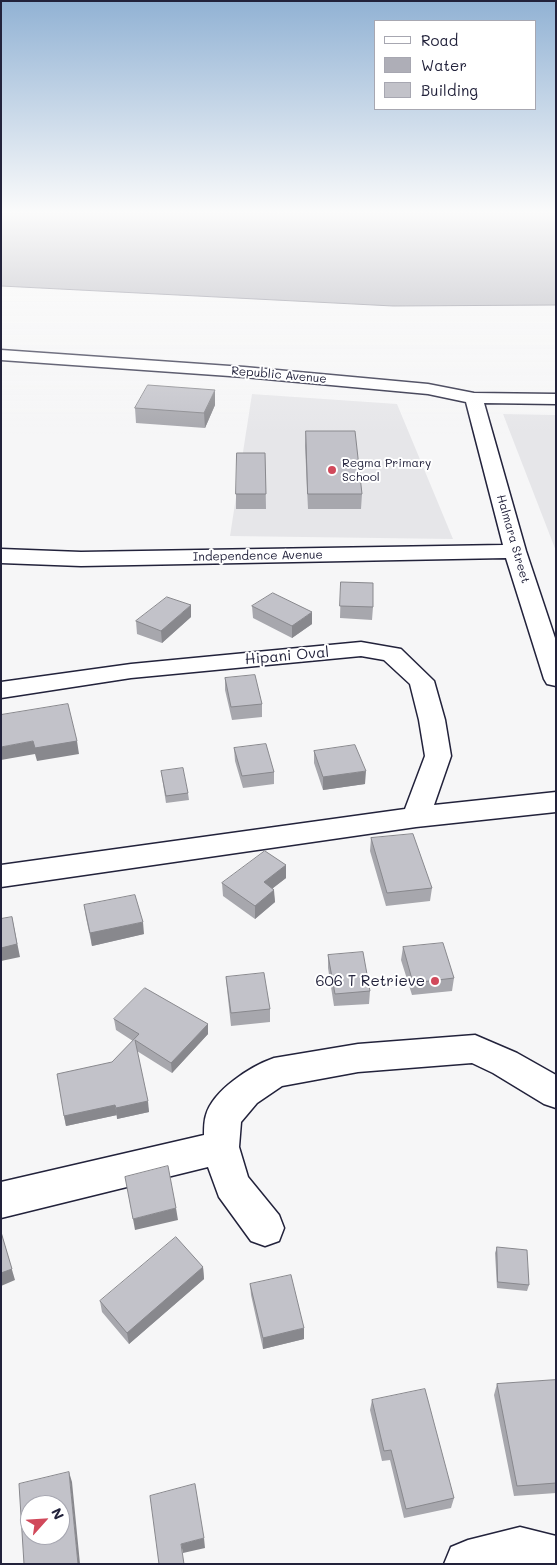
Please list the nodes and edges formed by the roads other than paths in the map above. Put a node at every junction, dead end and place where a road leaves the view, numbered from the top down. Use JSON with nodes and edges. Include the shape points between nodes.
{"nodes":[{"id":1,"x":1,"y":355,"type":"edge"},
{"id":2,"x":474,"y":398,"type":"junction"},
{"id":3,"x":556,"y":398,"type":"edge"},
{"id":4,"x":515,"y":551,"type":"junction"},
{"id":5,"x":1,"y":556,"type":"edge"},
{"id":6,"x":556,"y":680,"type":"edge"},
{"id":7,"x":1,"y":690,"type":"edge"},
{"id":8,"x":556,"y":802,"type":"edge"},
{"id":9,"x":416,"y":817,"type":"junction"},
{"id":10,"x":1,"y":876,"type":"edge"},
{"id":11,"x":556,"y":1092,"type":"edge"},
{"id":12,"x":221,"y":1148,"type":"junction"},
{"id":13,"x":1,"y":1200,"type":"edge"},
{"id":14,"x":265,"y":1228,"type":"dead end"},
{"id":15,"x":556,"y":1560,"type":"edge"},
{"id":16,"x":468,"y":1564,"type":"edge"}],
"edges":[{"from":1,"to":2,"type":"street","name":"Republic Avenue","via":[[253,373],[428,389]]},
{"from":2,"to":3,"type":"street","name":"Republic Avenue"},
{"from":2,"to":4,"type":"street","name":"Halmara Street"},
{"from":4,"to":5,"type":"street","name":"Independence Avenue","via":[[81,559]]},
{"from":4,"to":6,"type":"street","name":"Halmara Street"},
{"from":7,"to":9,"type":"street","name":"Hipani Oval","via":[[131,671],[361,649],[392,654],[422,680],[438,756]]},
{"from":8,"to":9,"type":"street"},
{"from":9,"to":10,"type":"street"},
{"from":11,"to":12,"type":"street","via":[[476,1049],[358,1058],[274,1073],[245,1092],[223,1116]]},
{"from":12,"to":13,"type":"street"},
{"from":12,"to":14,"type":"street","via":[[232,1185]]},
{"from":15,"to":16,"type":"street","via":[[520,1550]]}]}
